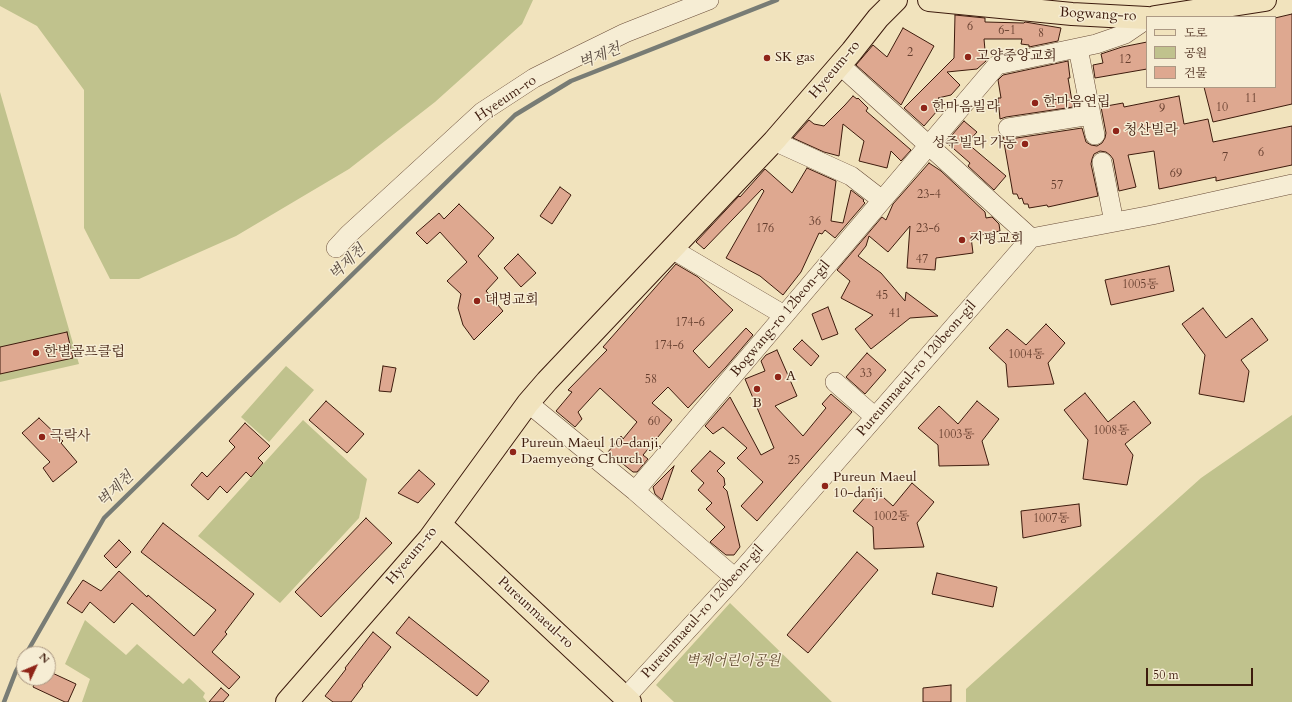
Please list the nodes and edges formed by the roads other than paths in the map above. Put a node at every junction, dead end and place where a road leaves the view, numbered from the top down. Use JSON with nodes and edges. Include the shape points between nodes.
{"nodes":[{"id":1,"x":709,"y":0,"type":"edge"},
{"id":2,"x":896,"y":0,"type":"edge"},
{"id":3,"x":929,"y":0,"type":"edge"},
{"id":4,"x":1265,"y":0,"type":"edge"},
{"id":5,"x":1064,"y":7,"type":"edge"},
{"id":6,"x":1161,"y":16,"type":"edge"},
{"id":7,"x":1146,"y":18,"type":"edge"},
{"id":8,"x":1146,"y":19,"type":"edge"},
{"id":9,"x":1078,"y":48,"type":"junction"},
{"id":10,"x":840,"y":65,"type":"junction"},
{"id":11,"x":1091,"y":115,"type":"junction"},
{"id":12,"x":1008,"y":128,"type":"dead end"},
{"id":13,"x":1095,"y":135,"type":"dead end"},
{"id":14,"x":774,"y":141,"type":"junction"},
{"id":15,"x":928,"y":146,"type":"junction"},
{"id":16,"x":1102,"y":162,"type":"dead end"},
{"id":17,"x":1292,"y":184,"type":"edge"},
{"id":18,"x":882,"y":200,"type":"junction"},
{"id":19,"x":1114,"y":222,"type":"junction"},
{"id":20,"x":1031,"y":238,"type":"junction"},
{"id":21,"x":336,"y":248,"type":"dead end"},
{"id":22,"x":672,"y":249,"type":"junction"},
{"id":23,"x":784,"y":315,"type":"junction"},
{"id":24,"x":835,"y":382,"type":"dead end"},
{"id":25,"x":528,"y":403,"type":"junction"},
{"id":26,"x":875,"y":418,"type":"junction"},
{"id":27,"x":635,"y":491,"type":"junction"},
{"id":28,"x":440,"y":524,"type":"junction"},
{"id":29,"x":735,"y":578,"type":"junction"},
{"id":30,"x":628,"y":700,"type":"edge"},
{"id":31,"x":287,"y":702,"type":"edge"}],
"edges":[{"from":1,"to":21,"type":"street","name":"Hyeeum-ro","via":[[625,33],[568,60],[534,78],[482,112]]},
{"from":2,"to":10,"type":"main road","name":"Hyeeum-ro"},
{"from":3,"to":5,"type":"main road","name":"Bogwang-ro"},
{"from":4,"to":6,"type":"main road","name":"Bogwang-ro"},
{"from":5,"to":7,"type":"main road","name":"Bogwang-ro"},
{"from":8,"to":9,"type":"street","name":"Bogwang-ro 12beon-gil","via":[[1125,34]]},
{"from":9,"to":11,"type":"street"},
{"from":9,"to":15,"type":"street","name":"Bogwang-ro 12beon-gil","via":[[997,65]]},
{"from":10,"to":14,"type":"main road","name":"Hyeeum-ro"},
{"from":10,"to":15,"type":"street"},
{"from":11,"to":12,"type":"street"},
{"from":11,"to":13,"type":"street"},
{"from":14,"to":18,"type":"street","via":[[851,176]]},
{"from":14,"to":22,"type":"main road","name":"Hyeeum-ro"},
{"from":15,"to":18,"type":"street","name":"Bogwang-ro 12beon-gil"},
{"from":15,"to":20,"type":"street"},
{"from":16,"to":19,"type":"street"},
{"from":17,"to":19,"type":"street"},
{"from":18,"to":23,"type":"street","name":"Bogwang-ro 12beon-gil"},
{"from":19,"to":20,"type":"street"},
{"from":20,"to":26,"type":"street","name":"Pureunmaeul-ro 120beon-gil"},
{"from":22,"to":23,"type":"street"},
{"from":22,"to":25,"type":"main road","name":"Hyeeum-ro"},
{"from":23,"to":27,"type":"street","name":"Bogwang-ro 12beon-gil"},
{"from":24,"to":26,"type":"street"},
{"from":25,"to":27,"type":"street"},
{"from":25,"to":28,"type":"main road","name":"Hyeeum-ro"},
{"from":26,"to":29,"type":"street","name":"Pureunmaeul-ro 120beon-gil"},
{"from":27,"to":29,"type":"street"},
{"from":28,"to":30,"type":"main road","name":"Pureunmaeul-ro"},
{"from":28,"to":31,"type":"main road","name":"Hyeeum-ro"},
{"from":29,"to":30,"type":"street","name":"Pureunmaeul-ro 120beon-gil"}]}
